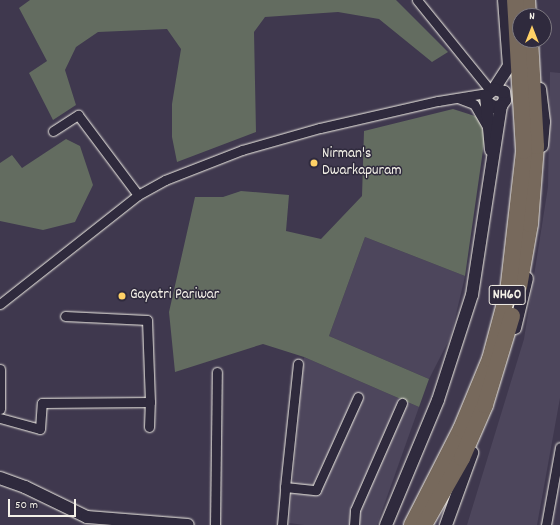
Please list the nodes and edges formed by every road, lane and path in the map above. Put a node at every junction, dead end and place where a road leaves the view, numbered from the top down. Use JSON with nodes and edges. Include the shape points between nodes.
{"nodes":[{"id":1,"x":417,"y":0,"type":"edge"},
{"id":2,"x":504,"y":0,"type":"edge"},
{"id":3,"x":515,"y":0,"type":"edge"},
{"id":4,"x":533,"y":48,"type":"edge"},
{"id":5,"x":534,"y":48,"type":"edge"},
{"id":6,"x":490,"y":94,"type":"junction"},
{"id":7,"x":455,"y":98,"type":"junction"},
{"id":8,"x":471,"y":103,"type":"junction"},
{"id":9,"x":501,"y":106,"type":"junction"},
{"id":10,"x":488,"y":128,"type":"junction"},
{"id":11,"x":54,"y":131,"type":"dead end"},
{"id":12,"x":492,"y":155,"type":"junction"},
{"id":13,"x":138,"y":195,"type":"junction"},
{"id":14,"x":0,"y":304,"type":"edge"},
{"id":15,"x":65,"y":316,"type":"dead end"},
{"id":16,"x":298,"y":364,"type":"dead end"},
{"id":17,"x":0,"y":369,"type":"edge"},
{"id":18,"x":217,"y":372,"type":"dead end"},
{"id":19,"x":358,"y":397,"type":"dead end"},
{"id":20,"x":150,"y":402,"type":"junction"},
{"id":21,"x":402,"y":403,"type":"dead end"},
{"id":22,"x":0,"y":409,"type":"edge"},
{"id":23,"x":0,"y":418,"type":"edge"},
{"id":24,"x":149,"y":427,"type":"dead end"},
{"id":25,"x":560,"y":447,"type":"edge"},
{"id":26,"x":0,"y":478,"type":"edge"},
{"id":27,"x":285,"y":487,"type":"junction"},
{"id":28,"x":188,"y":525,"type":"edge"},
{"id":29,"x":215,"y":525,"type":"edge"},
{"id":30,"x":282,"y":525,"type":"edge"},
{"id":31,"x":354,"y":525,"type":"edge"},
{"id":32,"x":386,"y":525,"type":"edge"},
{"id":33,"x":412,"y":525,"type":"edge"},
{"id":34,"x":424,"y":525,"type":"edge"},
{"id":35,"x":446,"y":525,"type":"edge"},
{"id":36,"x":546,"y":525,"type":"edge"}],
"edges":[{"from":1,"to":6,"type":"street"},
{"from":2,"to":6,"type":"street","via":[[509,66]]},
{"from":3,"to":33,"type":"highway","number":"NH60","via":[[524,151],[508,292],[490,359],[461,429]]},
{"from":4,"to":34,"type":"highway","number":"NH60","via":[[536,146],[530,224],[519,289],[507,339],[485,405],[462,458]]},
{"from":5,"to":35,"type":"street","via":[[544,122],[538,205],[527,278],[513,338],[485,424]]},
{"from":6,"to":7,"type":"street"},
{"from":6,"to":8,"type":"street"},
{"from":6,"to":9,"type":"street","via":[[494,107]]},
{"from":6,"to":9,"type":"street","via":[[504,92],[505,100]]},
{"from":6,"to":10,"type":"street"},
{"from":7,"to":8,"type":"street"},
{"from":7,"to":13,"type":"street","via":[[320,128],[242,150],[165,180]]},
{"from":8,"to":10,"type":"street","via":[[482,114]]},
{"from":9,"to":12,"type":"street"},
{"from":10,"to":12,"type":"street"},
{"from":11,"to":13,"type":"street","via":[[78,115]]},
{"from":12,"to":32,"type":"street","via":[[483,238],[472,295],[438,400]]},
{"from":13,"to":14,"type":"street"},
{"from":15,"to":20,"type":"street","via":[[147,320]]},
{"from":16,"to":27,"type":"street"},
{"from":17,"to":22,"type":"street"},
{"from":18,"to":29,"type":"street"},
{"from":19,"to":27,"type":"street","via":[[316,490]]},
{"from":20,"to":23,"type":"street","via":[[42,403],[40,429]]},
{"from":20,"to":24,"type":"street"},
{"from":21,"to":31,"type":"street","via":[[355,510]]},
{"from":25,"to":36,"type":"street"},
{"from":26,"to":28,"type":"street","via":[[26,487],[87,517]]},
{"from":27,"to":30,"type":"street"}]}
